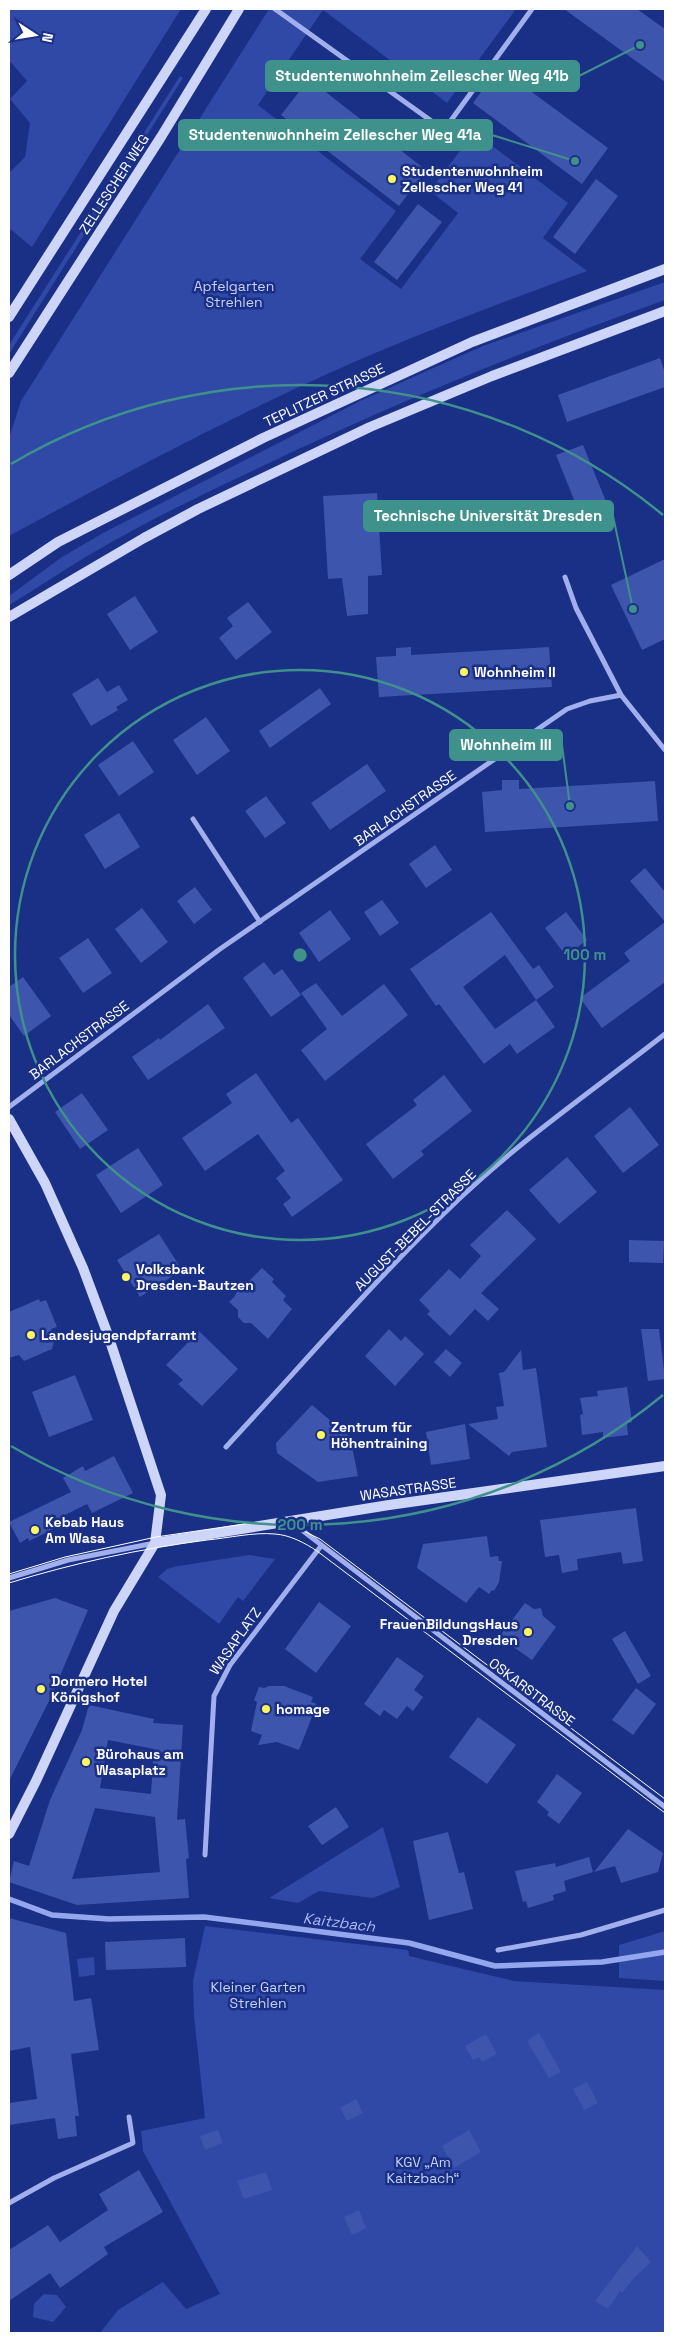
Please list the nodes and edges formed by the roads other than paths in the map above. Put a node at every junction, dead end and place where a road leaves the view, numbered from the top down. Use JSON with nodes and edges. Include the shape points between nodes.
{"nodes":[{"id":1,"x":206,"y":9,"type":"edge"},
{"id":2,"x":239,"y":9,"type":"edge"},
{"id":3,"x":275,"y":9,"type":"edge"},
{"id":4,"x":532,"y":9,"type":"edge"},
{"id":5,"x":665,"y":269,"type":"edge"},
{"id":6,"x":665,"y":311,"type":"edge"},
{"id":7,"x":9,"y":317,"type":"edge"},
{"id":8,"x":9,"y":373,"type":"edge"},
{"id":9,"x":9,"y":576,"type":"edge"},
{"id":10,"x":565,"y":577,"type":"dead end"},
{"id":11,"x":9,"y":617,"type":"edge"},
{"id":12,"x":621,"y":695,"type":"junction"},
{"id":13,"x":665,"y":750,"type":"edge"},
{"id":14,"x":193,"y":819,"type":"dead end"},
{"id":15,"x":260,"y":922,"type":"junction"},
{"id":16,"x":665,"y":1034,"type":"edge"},
{"id":17,"x":9,"y":1107,"type":"edge"},
{"id":18,"x":9,"y":1120,"type":"edge"},
{"id":19,"x":226,"y":1447,"type":"dead end"},
{"id":20,"x":665,"y":1466,"type":"edge"},
{"id":21,"x":290,"y":1521,"type":"junction"},
{"id":22,"x":155,"y":1543,"type":"junction"},
{"id":23,"x":321,"y":1546,"type":"junction"},
{"id":24,"x":9,"y":1578,"type":"edge"},
{"id":25,"x":665,"y":1807,"type":"edge"},
{"id":26,"x":9,"y":1834,"type":"edge"},
{"id":27,"x":205,"y":1855,"type":"dead end"},
{"id":28,"x":665,"y":1910,"type":"edge"},
{"id":29,"x":498,"y":1950,"type":"dead end"},
{"id":30,"x":129,"y":2117,"type":"dead end"},
{"id":31,"x":9,"y":2203,"type":"edge"}],
"edges":[{"from":1,"to":7,"type":"main road","name":"ZELLESCHER WEG"},
{"from":2,"to":8,"type":"main road","name":"ZELLESCHER WEG"},
{"from":3,"to":4,"type":"street","via":[[444,130]]},
{"from":5,"to":9,"type":"main road","name":"TEPLITZER STRASSE","via":[[472,342],[263,438],[58,542]]},
{"from":6,"to":11,"type":"main road","via":[[492,376],[370,427],[152,534]]},
{"from":10,"to":12,"type":"street","via":[[576,608]]},
{"from":12,"to":13,"type":"street"},
{"from":12,"to":15,"type":"street","name":"BARLACHSTRASSE","via":[[568,710]]},
{"from":14,"to":15,"type":"street"},
{"from":15,"to":17,"type":"street","name":"BARLACHSTRASSE"},
{"from":16,"to":19,"type":"street","name":"AUGUST-BEBEL-STRASSE","via":[[521,1146],[459,1199]]},
{"from":18,"to":22,"type":"main road","via":[[45,1183],[106,1328],[160,1489]]},
{"from":20,"to":21,"type":"main road","name":"WASASTRASSE"},
{"from":21,"to":22,"type":"main road","name":"WASASTRASSE"},
{"from":21,"to":23,"type":"street","name":"OSKARSTRASSE"},
{"from":22,"to":24,"type":"street","via":[[68,1560]]},
{"from":22,"to":26,"type":"main road","via":[[114,1610]]},
{"from":23,"to":25,"type":"street","name":"OSKARSTRASSE"},
{"from":23,"to":27,"type":"street","name":"WASAPLATZ","via":[[219,1683],[214,1696]]},
{"from":28,"to":29,"type":"street","via":[[581,1935]]},
{"from":30,"to":31,"type":"street","via":[[133,2143],[54,2178]]}]}
